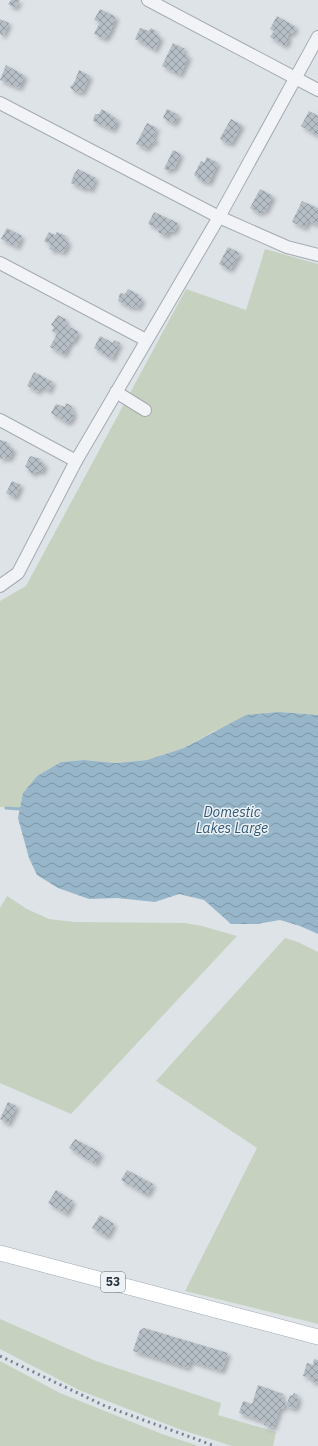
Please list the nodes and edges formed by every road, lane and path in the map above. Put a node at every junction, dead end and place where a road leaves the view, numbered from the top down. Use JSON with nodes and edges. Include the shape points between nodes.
{"nodes":[{"id":1,"x":148,"y":0,"type":"edge"},
{"id":2,"x":318,"y":37,"type":"edge"},
{"id":3,"x":296,"y":79,"type":"junction"},
{"id":4,"x":318,"y":90,"type":"edge"},
{"id":5,"x":0,"y":103,"type":"edge"},
{"id":6,"x":219,"y":217,"type":"junction"},
{"id":7,"x":318,"y":255,"type":"edge"},
{"id":8,"x":0,"y":263,"type":"edge"},
{"id":9,"x":146,"y":340,"type":"junction"},
{"id":10,"x":116,"y":392,"type":"junction"},
{"id":11,"x":145,"y":410,"type":"dead end"},
{"id":12,"x":0,"y":420,"type":"edge"},
{"id":13,"x":76,"y":461,"type":"junction"},
{"id":14,"x":0,"y":586,"type":"edge"},
{"id":15,"x":0,"y":1253,"type":"edge"},
{"id":16,"x":0,"y":1263,"type":"edge"},
{"id":17,"x":226,"y":1314,"type":"junction"},
{"id":18,"x":318,"y":1336,"type":"edge"}],
"edges":[{"from":1,"to":3,"type":"street"},
{"from":2,"to":3,"type":"street"},
{"from":3,"to":4,"type":"street"},
{"from":3,"to":6,"type":"street"},
{"from":5,"to":6,"type":"street"},
{"from":6,"to":7,"type":"street","via":[[287,247]]},
{"from":6,"to":9,"type":"street"},
{"from":8,"to":9,"type":"street"},
{"from":9,"to":10,"type":"street"},
{"from":10,"to":11,"type":"street"},
{"from":10,"to":13,"type":"street"},
{"from":12,"to":13,"type":"street"},
{"from":13,"to":14,"type":"street","via":[[18,573]]},
{"from":15,"to":17,"type":"main road","number":"53"},
{"from":16,"to":17,"type":"main road","number":"53","via":[[172,1305]]},
{"from":17,"to":18,"type":"main road","number":"53"}]}
